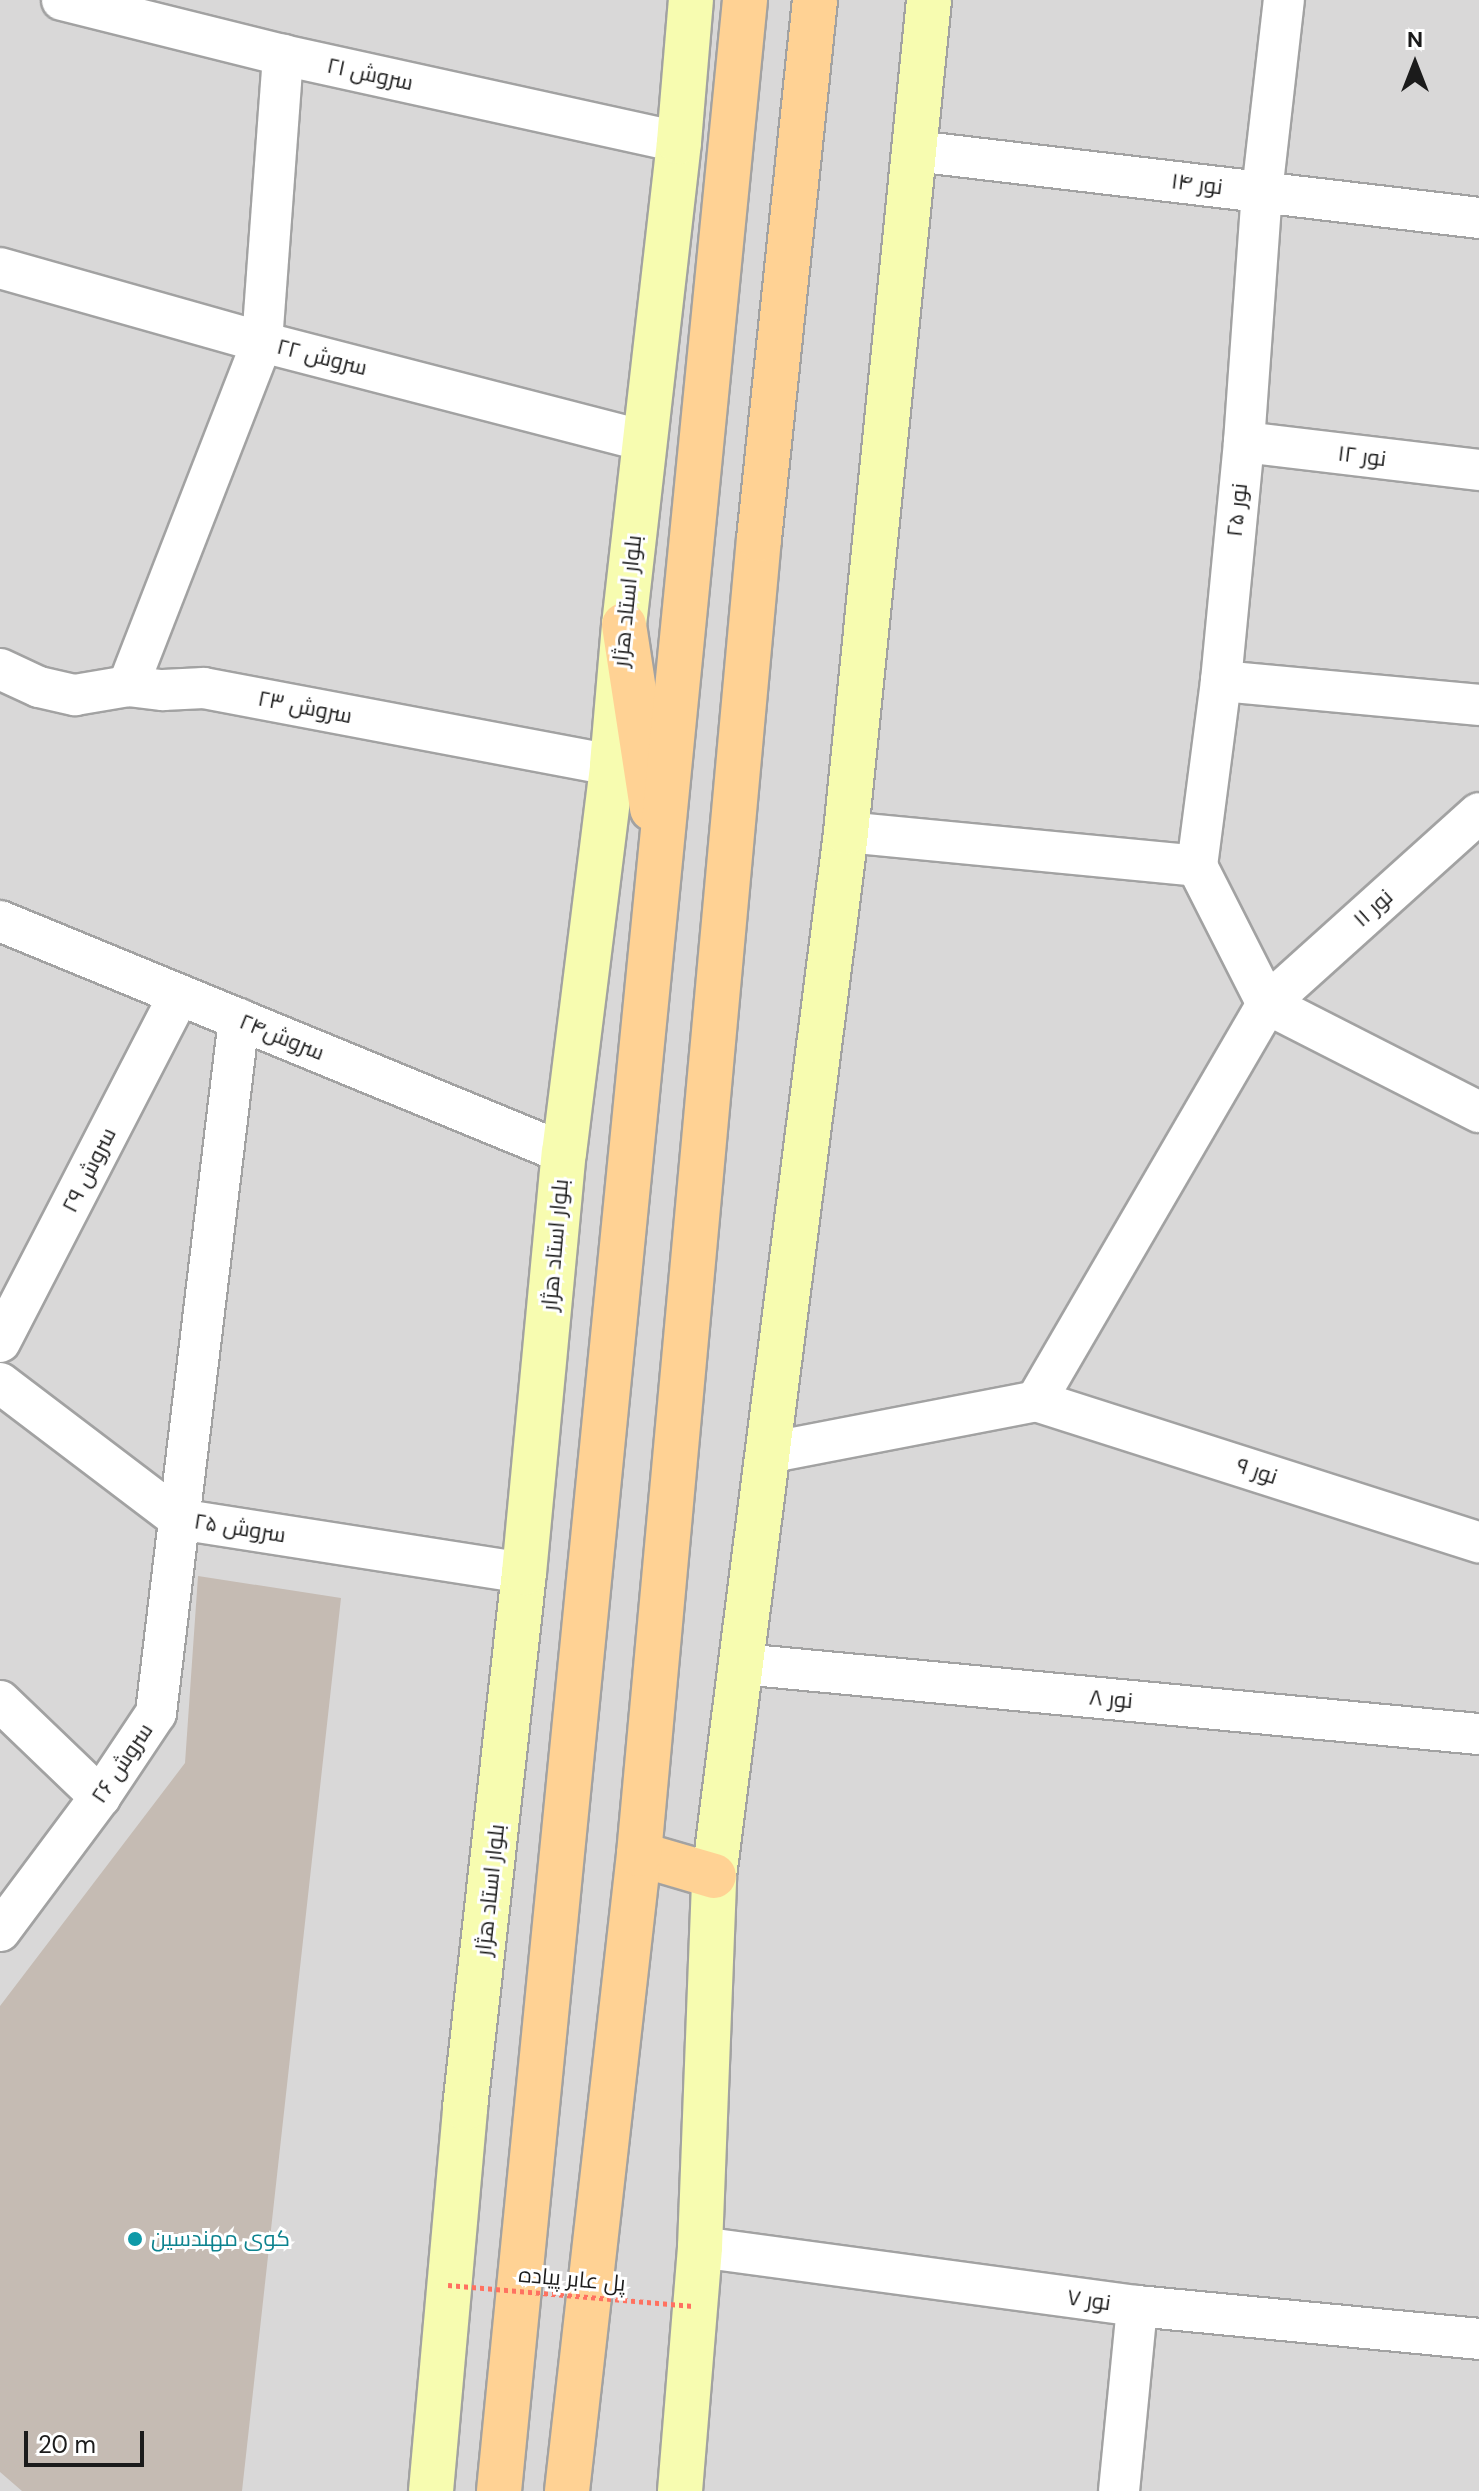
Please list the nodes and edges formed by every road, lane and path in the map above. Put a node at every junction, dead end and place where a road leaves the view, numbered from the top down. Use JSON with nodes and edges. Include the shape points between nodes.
{"nodes":[{"id":1,"x":62,"y":0,"type":"edge"},
{"id":2,"x":691,"y":0,"type":"edge"},
{"id":3,"x":745,"y":0,"type":"edge"},
{"id":4,"x":815,"y":0,"type":"edge"},
{"id":5,"x":929,"y":0,"type":"edge"},
{"id":6,"x":1284,"y":0,"type":"edge"},
{"id":7,"x":283,"y":55,"type":"junction"},
{"id":8,"x":679,"y":142,"type":"junction"},
{"id":9,"x":915,"y":151,"type":"junction"},
{"id":10,"x":1262,"y":192,"type":"junction"},
{"id":11,"x":1479,"y":218,"type":"edge"},
{"id":12,"x":0,"y":268,"type":"edge"},
{"id":13,"x":262,"y":342,"type":"junction"},
{"id":14,"x":645,"y":441,"type":"junction"},
{"id":15,"x":1244,"y":442,"type":"junction"},
{"id":16,"x":1479,"y":470,"type":"edge"},
{"id":17,"x":624,"y":625,"type":"junction"},
{"id":18,"x":0,"y":669,"type":"edge"},
{"id":19,"x":1221,"y":681,"type":"junction"},
{"id":20,"x":128,"y":686,"type":"junction"},
{"id":21,"x":1479,"y":705,"type":"edge"},
{"id":22,"x":612,"y":765,"type":"junction"},
{"id":23,"x":1479,"y":813,"type":"edge"},
{"id":24,"x":846,"y":832,"type":"junction"},
{"id":25,"x":1197,"y":866,"type":"junction"},
{"id":26,"x":661,"y":873,"type":"junction"},
{"id":27,"x":0,"y":921,"type":"edge"},
{"id":28,"x":178,"y":997,"type":"junction"},
{"id":29,"x":1267,"y":1004,"type":"junction"},
{"id":30,"x":239,"y":1019,"type":"junction"},
{"id":31,"x":1479,"y":1112,"type":"edge"},
{"id":32,"x":564,"y":1153,"type":"junction"},
{"id":33,"x":0,"y":1342,"type":"edge"},
{"id":34,"x":0,"y":1383,"type":"edge"},
{"id":35,"x":1036,"y":1401,"type":"junction"},
{"id":36,"x":767,"y":1453,"type":"junction"},
{"id":37,"x":179,"y":1519,"type":"junction"},
{"id":38,"x":1479,"y":1542,"type":"edge"},
{"id":39,"x":524,"y":1573,"type":"junction"},
{"id":40,"x":742,"y":1664,"type":"junction"},
{"id":41,"x":0,"y":1701,"type":"edge"},
{"id":42,"x":1479,"y":1734,"type":"edge"},
{"id":43,"x":100,"y":1797,"type":"junction"},
{"id":44,"x":639,"y":1854,"type":"junction"},
{"id":45,"x":714,"y":1876,"type":"junction"},
{"id":46,"x":0,"y":1931,"type":"edge"},
{"id":47,"x":700,"y":2247,"type":"junction"},
{"id":48,"x":448,"y":2285,"type":"junction"},
{"id":49,"x":693,"y":2306,"type":"junction"},
{"id":50,"x":1137,"y":2306,"type":"junction"},
{"id":51,"x":1479,"y":2339,"type":"edge"},
{"id":52,"x":431,"y":2491,"type":"edge"},
{"id":53,"x":499,"y":2491,"type":"edge"},
{"id":54,"x":567,"y":2491,"type":"edge"},
{"id":55,"x":680,"y":2491,"type":"edge"},
{"id":56,"x":1119,"y":2491,"type":"edge"}],
"edges":[{"from":1,"to":7,"type":"street","name":"سروش ۲۱"},
{"from":2,"to":8,"type":"main road","name":"بلوار استاد هژار"},
{"from":3,"to":26,"type":"main road"},
{"from":4,"to":44,"type":"main road","via":[[759,539]]},
{"from":5,"to":9,"type":"main road"},
{"from":6,"to":10,"type":"street","name":"نور ۲۵"},
{"from":7,"to":8,"type":"street","name":"سروش ۲۱"},
{"from":7,"to":13,"type":"street"},
{"from":8,"to":14,"type":"main road","name":"بلوار استاد هژار"},
{"from":9,"to":10,"type":"street","name":"نور ۱۴"},
{"from":9,"to":24,"type":"main road"},
{"from":10,"to":11,"type":"street","name":"نور ۱۴"},
{"from":10,"to":15,"type":"street","name":"نور ۲۵"},
{"from":12,"to":13,"type":"street","name":"سروش ۲۲"},
{"from":13,"to":14,"type":"street","name":"سروش ۲۲"},
{"from":13,"to":20,"type":"street"},
{"from":14,"to":17,"type":"main road","name":"بلوار استاد هژار"},
{"from":15,"to":16,"type":"street","name":"نور ۱۲"},
{"from":15,"to":19,"type":"street","name":"نور ۲۵"},
{"from":17,"to":22,"type":"main road","name":"بلوار استاد هژار"},
{"from":17,"to":26,"type":"main road"},
{"from":18,"to":20,"type":"street","name":"سروش ۲۳","via":[[39,687],[75,695]]},
{"from":19,"to":21,"type":"street"},
{"from":19,"to":25,"type":"street","name":"نور ۲۵"},
{"from":20,"to":22,"type":"street","name":"سروش ۲۳","via":[[204,688]]},
{"from":22,"to":32,"type":"main road","name":"بلوار استاد هژار"},
{"from":23,"to":29,"type":"street","name":"نور ۱۱"},
{"from":24,"to":25,"type":"street"},
{"from":24,"to":36,"type":"main road"},
{"from":25,"to":29,"type":"street"},
{"from":26,"to":53,"type":"main road"},
{"from":27,"to":28,"type":"street","name":"سروش۲۴"},
{"from":28,"to":30,"type":"street","name":"سروش۲۴"},
{"from":28,"to":33,"type":"street","name":"سروش ۲۹"},
{"from":29,"to":31,"type":"street"},
{"from":29,"to":35,"type":"street","name":"نور ۱۱"},
{"from":30,"to":32,"type":"street","name":"سروش۲۴"},
{"from":30,"to":37,"type":"street","name":"سروش ۲۶"},
{"from":32,"to":39,"type":"main road","name":"بلوار استاد هژار"},
{"from":34,"to":37,"type":"street","name":"سروش ۲۵"},
{"from":35,"to":36,"type":"street"},
{"from":35,"to":38,"type":"street","name":"نور ۹"},
{"from":36,"to":40,"type":"main road"},
{"from":37,"to":39,"type":"street","name":"سروش ۲۵"},
{"from":37,"to":43,"type":"street","name":"سروش ۲۶","via":[[156,1713]]},
{"from":39,"to":48,"type":"main road","name":"بلوار استاد هژار"},
{"from":40,"to":42,"type":"street","name":"نور ۸"},
{"from":40,"to":45,"type":"main road"},
{"from":41,"to":43,"type":"street"},
{"from":43,"to":46,"type":"street","name":"سروش ۲۶"},
{"from":44,"to":45,"type":"main road"},
{"from":44,"to":54,"type":"main road"},
{"from":45,"to":47,"type":"main road"},
{"from":47,"to":49,"type":"main road"},
{"from":47,"to":50,"type":"street","name":"نور ۷"},
{"from":48,"to":49,"type":"path","name":"پل عابر پیاده","bridge":true},
{"from":48,"to":52,"type":"main road","name":"بلوار استاد هژار"},
{"from":49,"to":55,"type":"main road"},
{"from":50,"to":51,"type":"street","name":"نور ۷"},
{"from":50,"to":56,"type":"street"}]}
